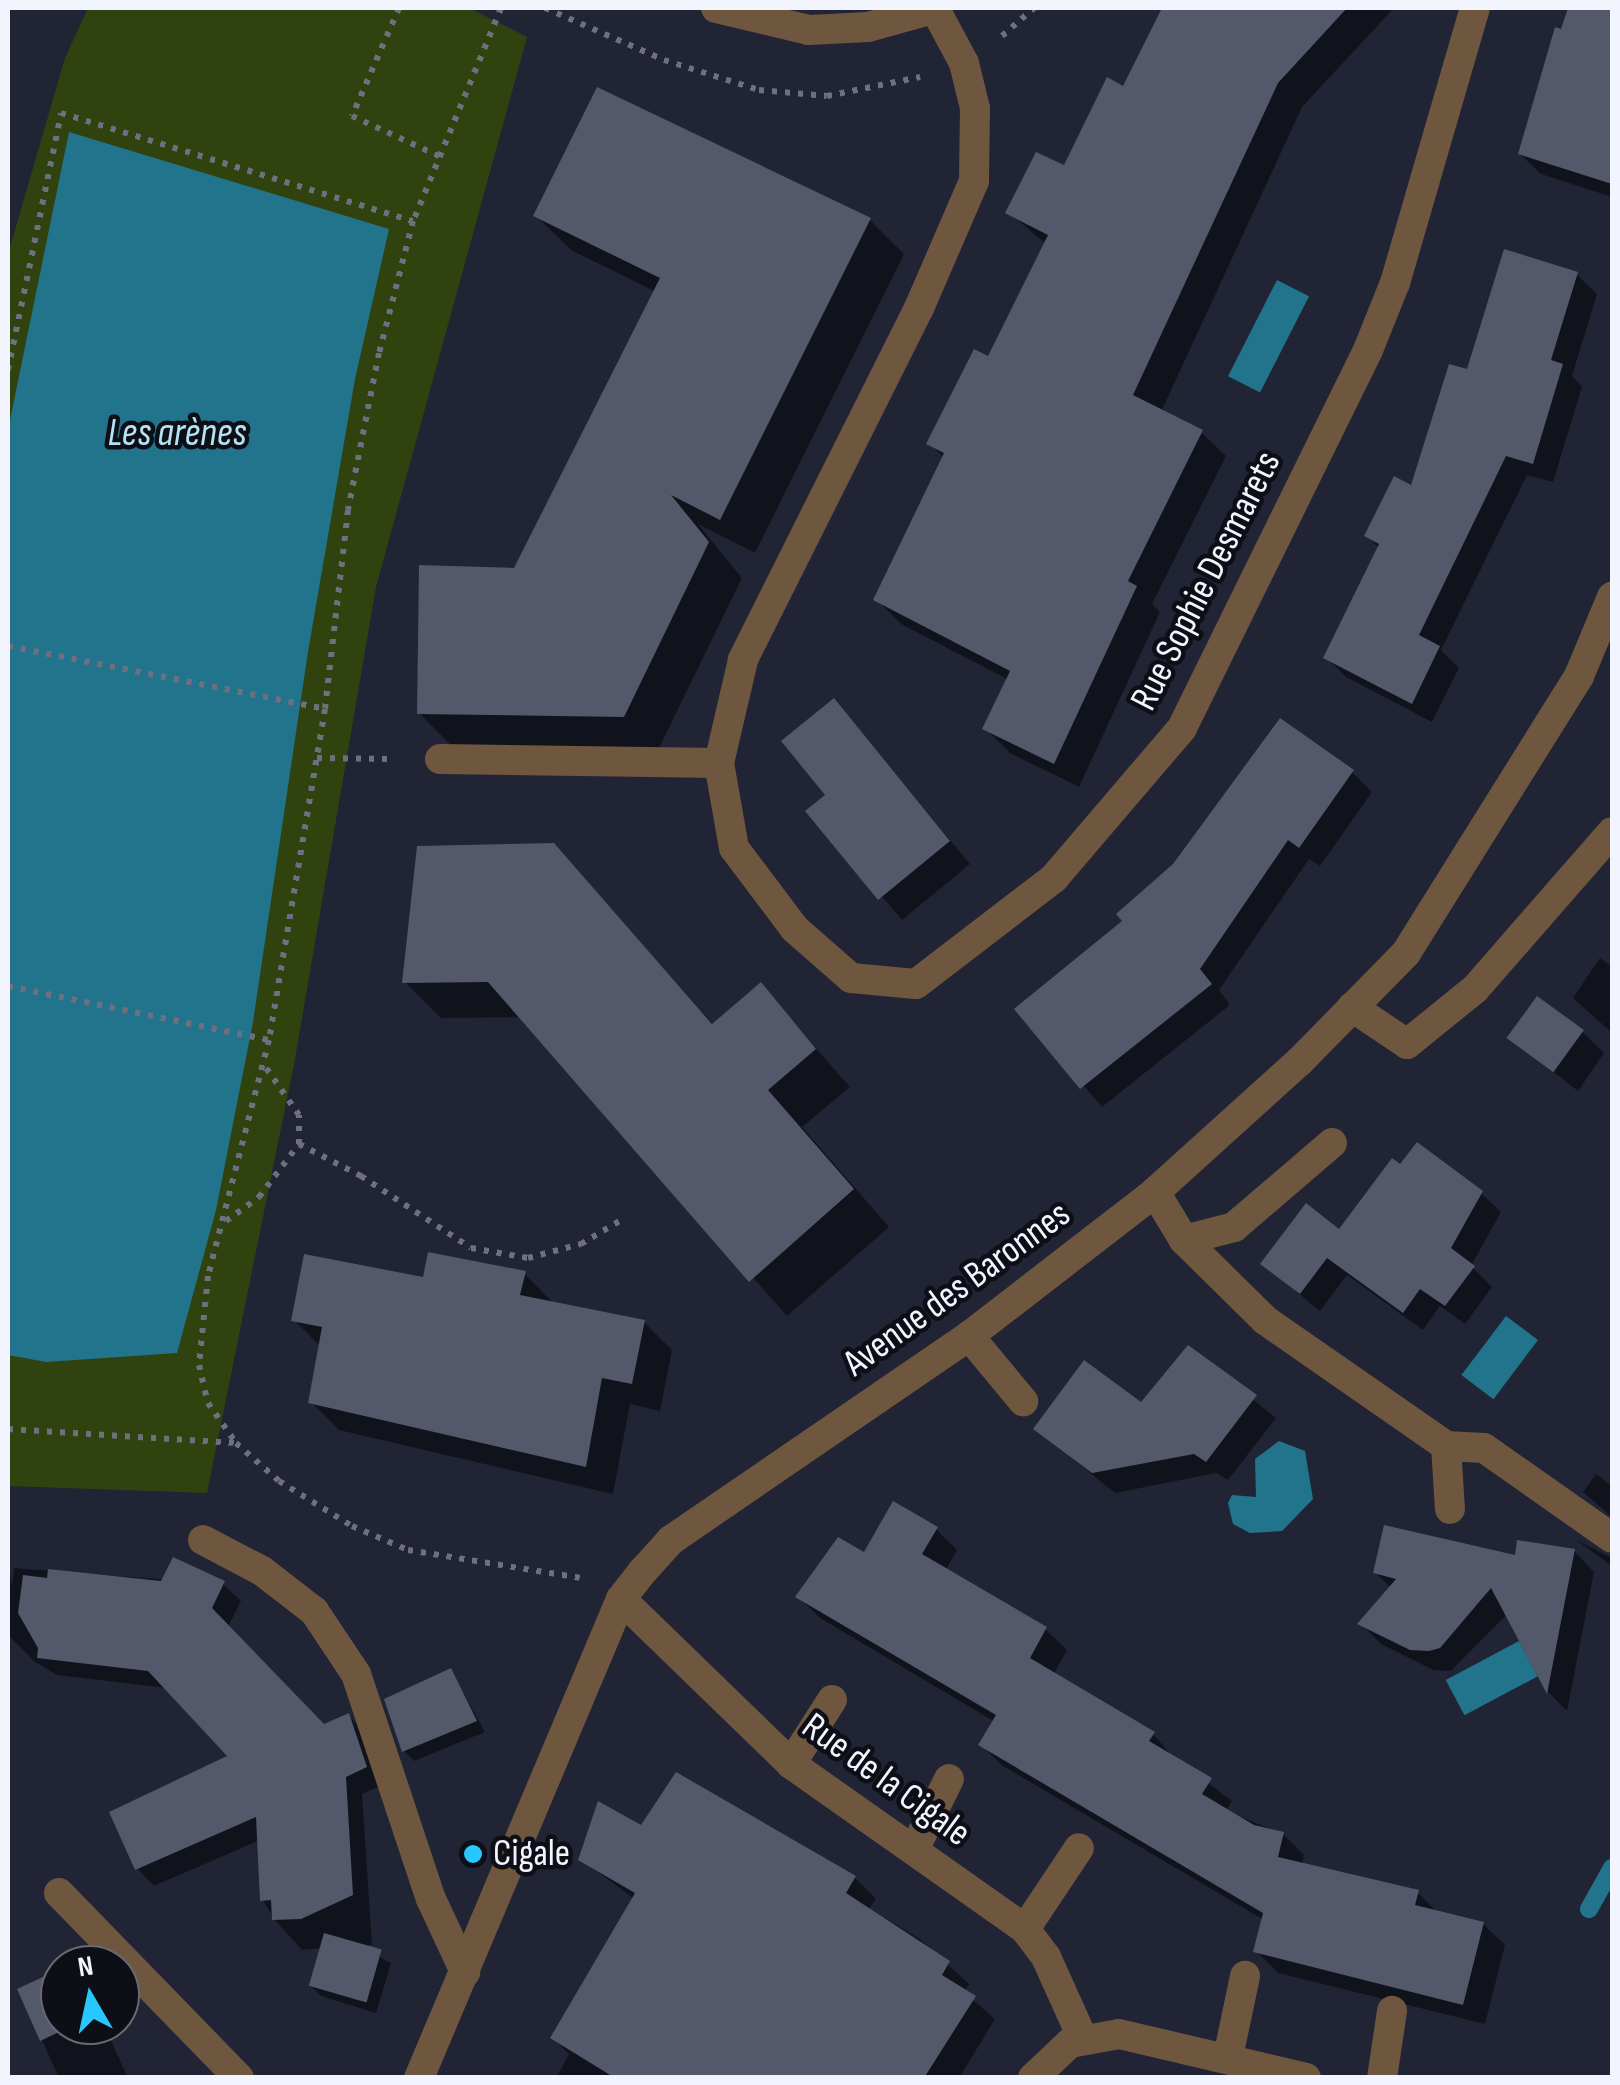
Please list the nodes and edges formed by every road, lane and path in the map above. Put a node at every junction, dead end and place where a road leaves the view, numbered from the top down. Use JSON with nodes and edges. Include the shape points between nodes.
{"nodes":[{"id":1,"x":399,"y":8,"type":"edge"},
{"id":2,"x":501,"y":8,"type":"edge"},
{"id":3,"x":716,"y":8,"type":"edge"},
{"id":4,"x":936,"y":8,"type":"edge"},
{"id":5,"x":1475,"y":8,"type":"edge"},
{"id":6,"x":439,"y":156,"type":"junction"},
{"id":7,"x":412,"y":221,"type":"junction"},
{"id":8,"x":8,"y":370,"type":"edge"},
{"id":9,"x":1612,"y":597,"type":"edge"},
{"id":10,"x":8,"y":646,"type":"edge"},
{"id":11,"x":325,"y":709,"type":"junction"},
{"id":12,"x":318,"y":758,"type":"junction"},
{"id":13,"x":440,"y":759,"type":"joint"},
{"id":14,"x":719,"y":763,"type":"junction"},
{"id":15,"x":1612,"y":832,"type":"edge"},
{"id":16,"x":8,"y":986,"type":"edge"},
{"id":17,"x":1352,"y":1007,"type":"junction"},
{"id":18,"x":269,"y":1040,"type":"junction"},
{"id":19,"x":264,"y":1064,"type":"junction"},
{"id":20,"x":1332,"y":1143,"type":"dead end"},
{"id":21,"x":299,"y":1144,"type":"junction"},
{"id":22,"x":1154,"y":1192,"type":"junction"},
{"id":23,"x":623,"y":1219,"type":"dead end"},
{"id":24,"x":224,"y":1223,"type":"junction"},
{"id":25,"x":1184,"y":1240,"type":"junction"},
{"id":26,"x":969,"y":1336,"type":"junction"},
{"id":27,"x":1023,"y":1401,"type":"dead end"},
{"id":28,"x":8,"y":1429,"type":"edge"},
{"id":29,"x":236,"y":1443,"type":"junction"},
{"id":30,"x":1446,"y":1446,"type":"junction"},
{"id":31,"x":1450,"y":1509,"type":"dead end"},
{"id":32,"x":1612,"y":1538,"type":"edge"},
{"id":33,"x":203,"y":1540,"type":"dead end"},
{"id":34,"x":621,"y":1600,"type":"junction"},
{"id":35,"x":832,"y":1700,"type":"dead end"},
{"id":36,"x":791,"y":1764,"type":"junction"},
{"id":37,"x":948,"y":1778,"type":"dead end"},
{"id":38,"x":1079,"y":1848,"type":"dead end"},
{"id":39,"x":914,"y":1850,"type":"junction"},
{"id":40,"x":59,"y":1893,"type":"dead end"},
{"id":41,"x":1025,"y":1929,"type":"junction"},
{"id":42,"x":465,"y":1972,"type":"junction"},
{"id":43,"x":1245,"y":1976,"type":"dead end"},
{"id":44,"x":1392,"y":2011,"type":"dead end"},
{"id":45,"x":1082,"y":2038,"type":"junction"},
{"id":46,"x":1228,"y":2057,"type":"junction"},
{"id":47,"x":239,"y":2078,"type":"edge"},
{"id":48,"x":419,"y":2078,"type":"edge"},
{"id":49,"x":1033,"y":2078,"type":"edge"},
{"id":50,"x":1306,"y":2078,"type":"edge"},
{"id":51,"x":1382,"y":2078,"type":"edge"}],
"edges":[{"from":1,"to":6,"type":"path","via":[[352,116]]},
{"from":2,"to":6,"type":"path"},
{"from":3,"to":4,"type":"street","via":[[809,30],[868,27]]},
{"from":4,"to":14,"type":"street","name":"Rue Sophie Desmarets","via":[[971,93],[978,146],[974,181],[920,306],[743,660]]},
{"from":5,"to":14,"type":"street","name":"Rue Sophie Desmarets","via":[[1395,283],[1368,350],[1182,728],[1054,878],[916,984],[851,978],[795,929],[734,848]]},
{"from":6,"to":7,"type":"path"},
{"from":7,"to":8,"type":"path","via":[[61,113]]},
{"from":7,"to":11,"type":"path","via":[[348,510]]},
{"from":9,"to":17,"type":"street","name":"Avenue des Baronnes","via":[[1579,676],[1406,953]]},
{"from":10,"to":11,"type":"path"},
{"from":11,"to":12,"type":"path"},
{"from":12,"to":13,"type":"path"},
{"from":12,"to":18,"type":"path"},
{"from":13,"to":14,"type":"street"},
{"from":15,"to":17,"type":"street","via":[[1475,989],[1407,1044]]},
{"from":16,"to":18,"type":"path"},
{"from":17,"to":22,"type":"street","name":"Avenue des Baronnes"},
{"from":18,"to":19,"type":"path"},
{"from":19,"to":21,"type":"path","via":[[299,1115]]},
{"from":19,"to":24,"type":"path"},
{"from":20,"to":25,"type":"street","via":[[1234,1228]]},
{"from":21,"to":23,"type":"path","via":[[376,1184],[472,1248],[528,1258],[581,1244]]},
{"from":21,"to":24,"type":"path","via":[[259,1197]]},
{"from":22,"to":25,"type":"street"},
{"from":22,"to":26,"type":"street","name":"Avenue des Baronnes"},
{"from":24,"to":29,"type":"path","via":[[208,1276],[199,1365],[208,1403]]},
{"from":25,"to":30,"type":"street","via":[[1265,1320]]},
{"from":26,"to":27,"type":"street"},
{"from":26,"to":34,"type":"street","name":"Avenue des Baronnes","via":[[671,1540]]},
{"from":28,"to":29,"type":"path"},
{"from":29,"to":34,"type":"path","via":[[294,1490],[408,1550],[555,1569]]},
{"from":30,"to":31,"type":"street"},
{"from":30,"to":32,"type":"street","via":[[1484,1448]]},
{"from":33,"to":42,"type":"street","via":[[314,1611],[356,1674],[432,1899]]},
{"from":34,"to":36,"type":"street","name":"Rue de la Cigale"},
{"from":34,"to":42,"type":"street","name":"Avenue des Baronnes"},
{"from":35,"to":36,"type":"street"},
{"from":36,"to":39,"type":"street","name":"Rue de la Cigale"},
{"from":37,"to":39,"type":"street"},
{"from":38,"to":41,"type":"street"},
{"from":39,"to":41,"type":"street","name":"Rue de la Cigale"},
{"from":40,"to":47,"type":"street"},
{"from":41,"to":45,"type":"street","name":"Rue de la Cigale","via":[[1055,1975]]},
{"from":42,"to":48,"type":"street","name":"Avenue des Baronnes"},
{"from":43,"to":46,"type":"street"},
{"from":44,"to":51,"type":"street"},
{"from":45,"to":46,"type":"street","via":[[1119,2034]]},
{"from":45,"to":49,"type":"street","via":[[1058,2050]]},
{"from":46,"to":50,"type":"street"}]}
